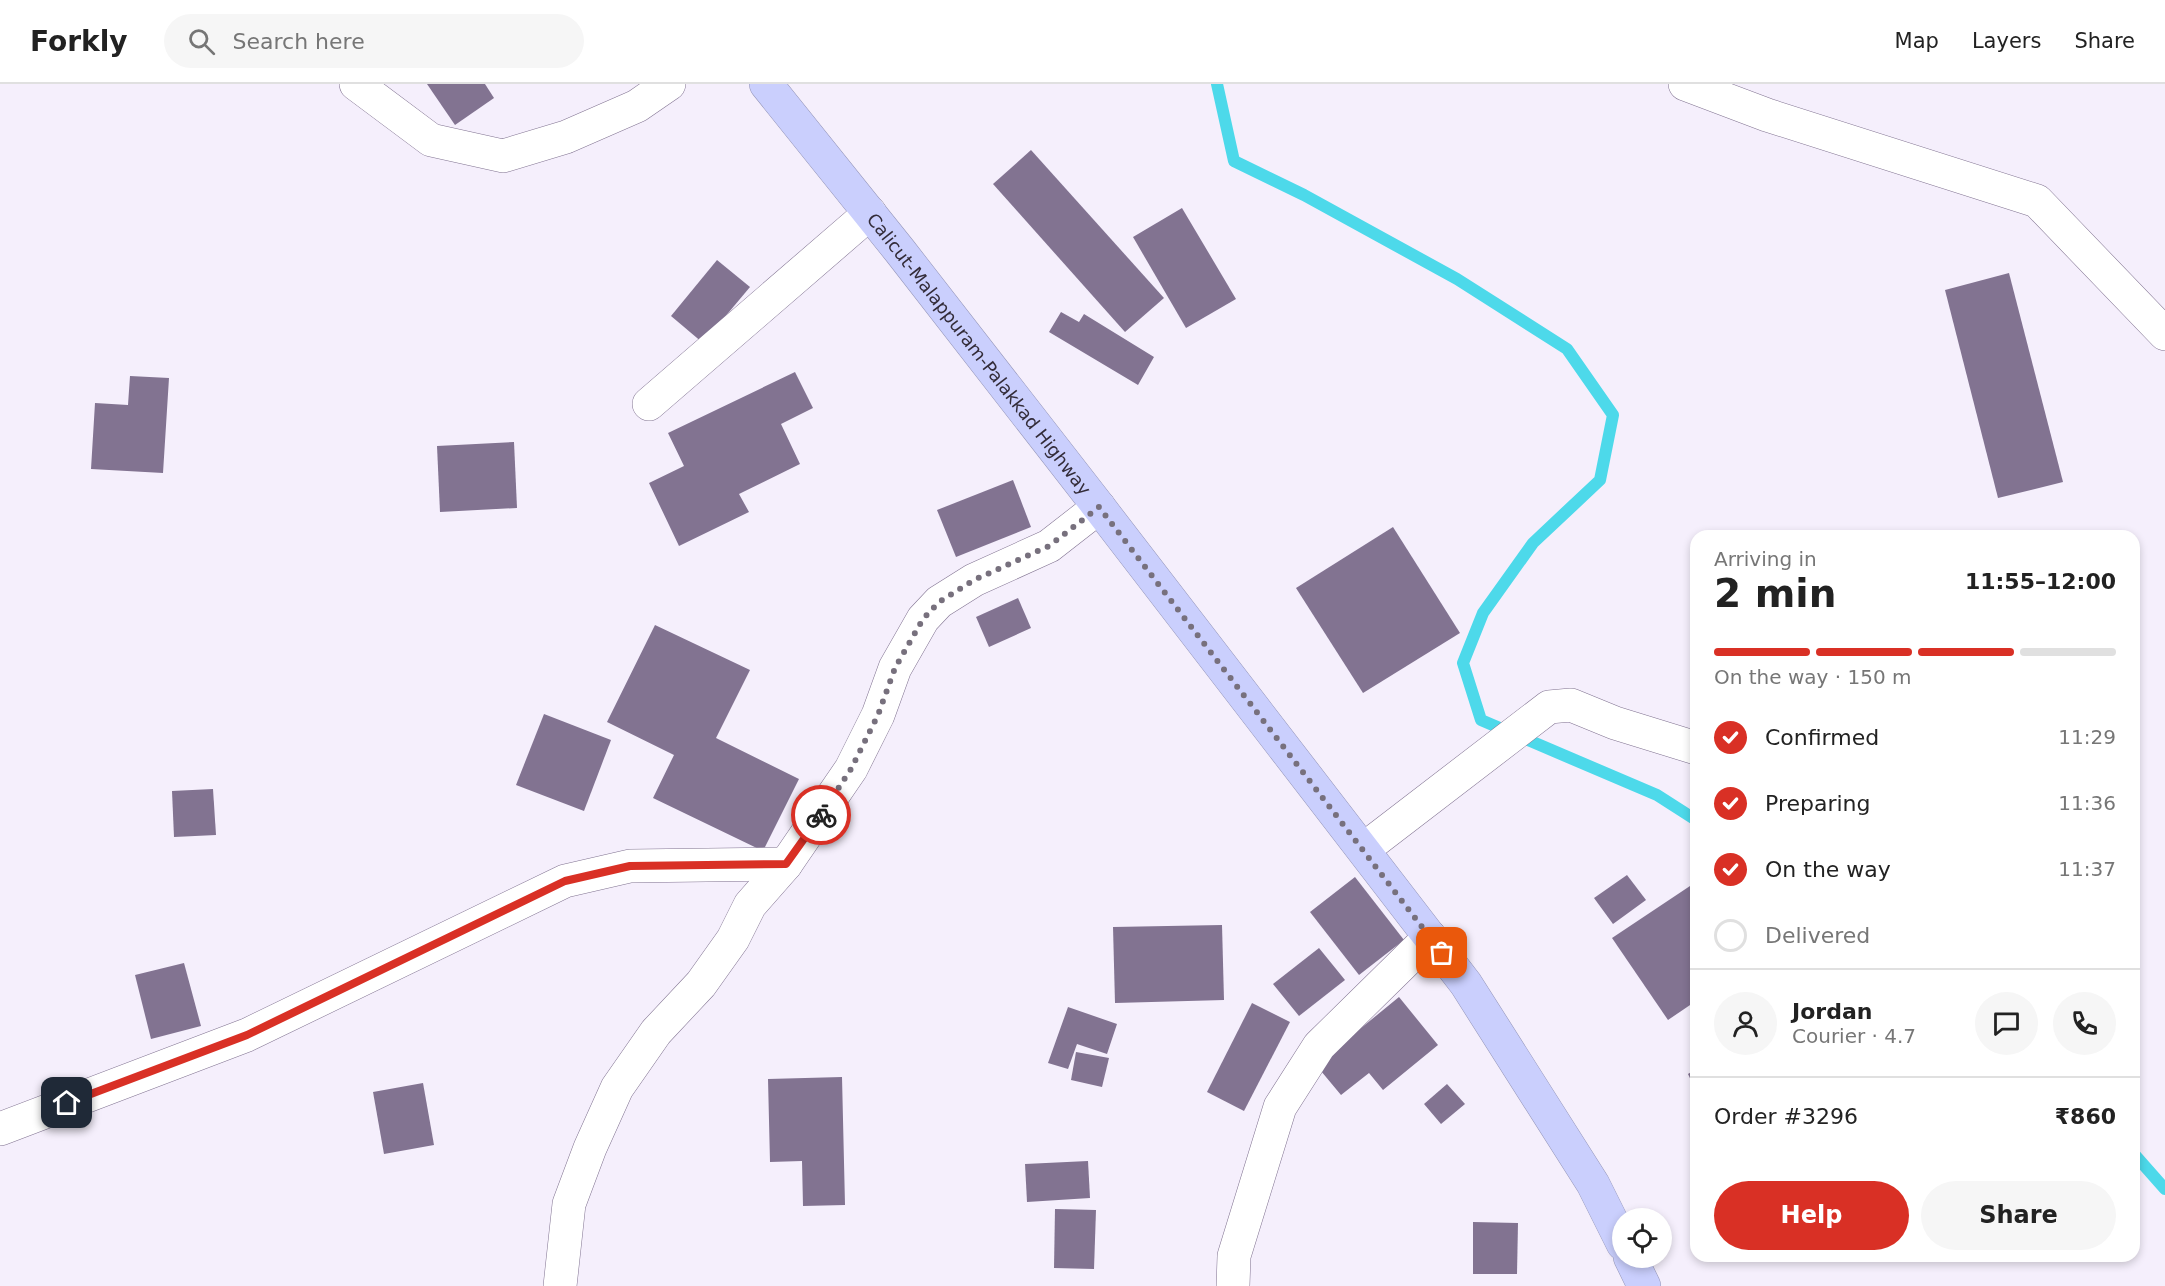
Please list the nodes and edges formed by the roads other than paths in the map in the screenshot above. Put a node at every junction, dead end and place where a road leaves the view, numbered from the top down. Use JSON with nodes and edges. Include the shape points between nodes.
{"nodes":[{"id":1,"x":356,"y":84,"type":"edge"},
{"id":2,"x":669,"y":84,"type":"edge"},
{"id":3,"x":766,"y":84,"type":"edge"},
{"id":4,"x":1684,"y":84,"type":"edge"},
{"id":5,"x":870,"y":213,"type":"junction"},
{"id":6,"x":2165,"y":334,"type":"edge"},
{"id":7,"x":649,"y":404,"type":"dead end"},
{"id":8,"x":1099,"y":507,"type":"junction"},
{"id":9,"x":1690,"y":746,"type":"edge"},
{"id":10,"x":1364,"y":849,"type":"junction"},
{"id":11,"x":786,"y":864,"type":"junction"},
{"id":12,"x":1430,"y":937,"type":"junction"},
{"id":13,"x":0,"y":1129,"type":"edge"},
{"id":14,"x":1612,"y":1222,"type":"edge"},
{"id":15,"x":1635,"y":1268,"type":"edge"},
{"id":16,"x":560,"y":1286,"type":"edge"},
{"id":17,"x":1233,"y":1286,"type":"edge"},
{"id":18,"x":1644,"y":1286,"type":"edge"}],
"edges":[{"from":1,"to":2,"type":"street","via":[[431,140],[503,156],[566,137],[638,106]]},
{"from":3,"to":5,"type":"highway","name":"Calicut-Malappuram-Palakkad Highway"},
{"from":4,"to":6,"type":"street","via":[[1767,115],[2037,201]]},
{"from":5,"to":7,"type":"street"},
{"from":5,"to":8,"type":"highway","name":"Calicut-Malappuram-Palakkad Highway"},
{"from":8,"to":10,"type":"highway","name":"Calicut-Malappuram-Palakkad Highway"},
{"from":8,"to":11,"type":"street","via":[[1049,546],[974,580],[939,602],[923,619],[895,668],[878,715],[851,769]]},
{"from":9,"to":10,"type":"street","via":[[1571,705],[1549,707]]},
{"from":10,"to":12,"type":"highway","name":"Calicut-Malappuram-Palakkad Highway"},
{"from":11,"to":13,"type":"street","via":[[630,866],[565,881],[247,1035]]},
{"from":11,"to":16,"type":"street","via":[[750,905],[733,939],[701,984],[656,1032],[617,1088],[569,1204]]},
{"from":12,"to":14,"type":"highway","name":"Calicut-Malappuram-Palakkad Highway","via":[[1466,984],[1593,1184]]},
{"from":12,"to":17,"type":"street","via":[[1319,1046],[1280,1107],[1234,1256]]},
{"from":15,"to":18,"type":"highway"}]}
